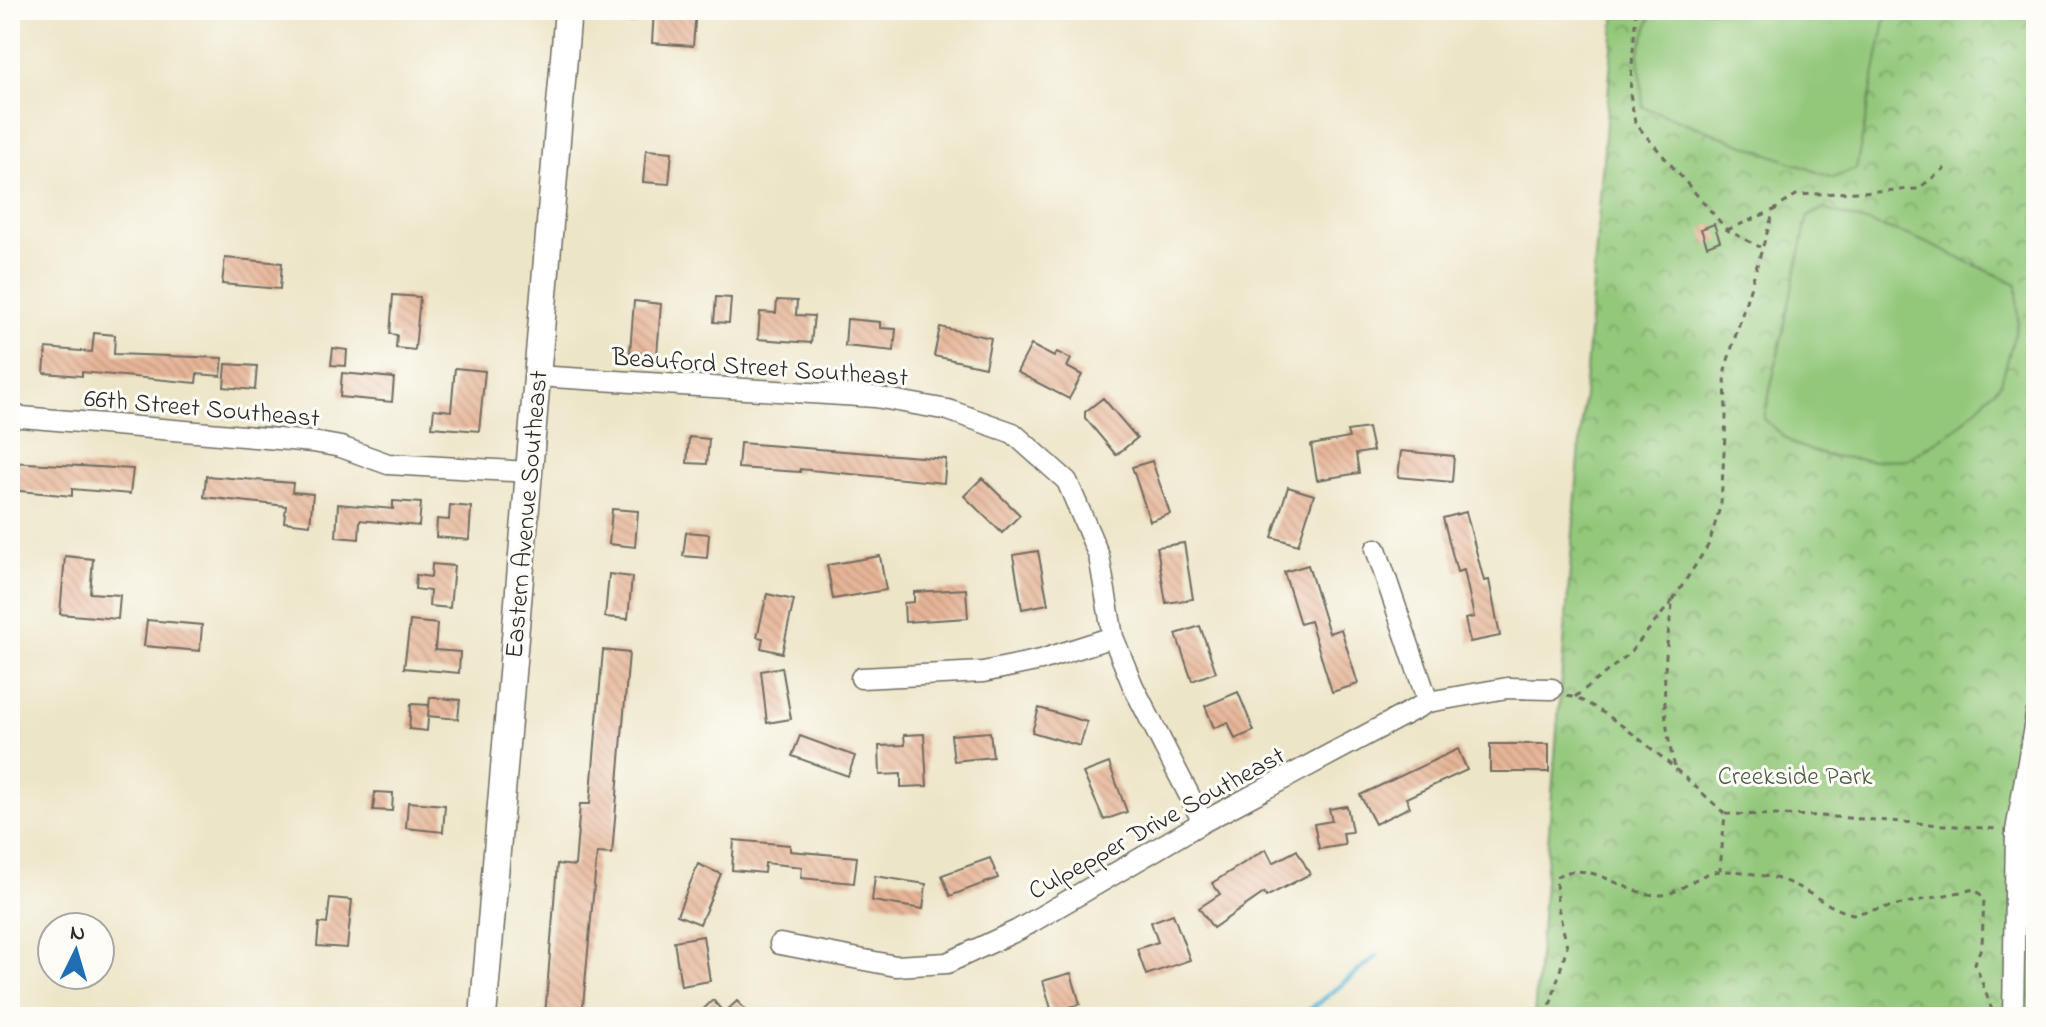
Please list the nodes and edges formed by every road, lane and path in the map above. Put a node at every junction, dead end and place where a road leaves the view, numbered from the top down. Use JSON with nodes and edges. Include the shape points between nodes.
{"nodes":[{"id":1,"x":632,"y":10,"type":"edge"},
{"id":2,"x":1636,"y":10,"type":"edge"},
{"id":3,"x":568,"y":12,"type":"edge"},
{"id":4,"x":1945,"y":168,"type":"dead end"},
{"id":5,"x":1774,"y":210,"type":"junction"},
{"id":6,"x":1727,"y":230,"type":"junction"},
{"id":7,"x":1760,"y":247,"type":"junction"},
{"id":8,"x":536,"y":376,"type":"junction"},
{"id":9,"x":10,"y":416,"type":"edge"},
{"id":10,"x":530,"y":472,"type":"junction"},
{"id":11,"x":1376,"y":549,"type":"dead end"},
{"id":12,"x":1673,"y":600,"type":"junction"},
{"id":13,"x":1113,"y":637,"type":"junction"},
{"id":14,"x":861,"y":678,"type":"dead end"},
{"id":15,"x":1552,"y":689,"type":"joint"},
{"id":16,"x":1575,"y":697,"type":"junction"},
{"id":17,"x":1428,"y":702,"type":"junction"},
{"id":18,"x":2036,"y":715,"type":"edge"},
{"id":19,"x":1675,"y":767,"type":"junction"},
{"id":20,"x":1725,"y":814,"type":"junction"},
{"id":21,"x":1203,"y":822,"type":"junction"},
{"id":22,"x":2016,"y":831,"type":"junction"},
{"id":23,"x":1720,"y":870,"type":"junction"},
{"id":24,"x":780,"y":944,"type":"dead end"},
{"id":25,"x":483,"y":1017,"type":"edge"},
{"id":26,"x":1547,"y":1017,"type":"edge"},
{"id":27,"x":1993,"y":1017,"type":"edge"},
{"id":28,"x":2013,"y":1017,"type":"edge"}],
"edges":[{"from":1,"to":3,"type":"lane","via":[[632,16],[617,18]]},
{"from":2,"to":6,"type":"path","via":[[1630,93],[1635,123]]},
{"from":3,"to":8,"type":"street","name":"Eastern Avenue Southeast"},
{"from":4,"to":5,"type":"path","via":[[1918,189],[1796,195]]},
{"from":5,"to":6,"type":"path"},
{"from":5,"to":7,"type":"path"},
{"from":6,"to":7,"type":"path"},
{"from":7,"to":12,"type":"path","via":[[1725,370],[1721,504],[1709,544]]},
{"from":8,"to":10,"type":"street","name":"Eastern Avenue Southeast"},
{"from":8,"to":13,"type":"street","name":"Beauford Street Southeast","via":[[875,397],[948,410],[1013,433],[1067,481],[1099,556]]},
{"from":9,"to":10,"type":"street","name":"66th Street Southeast","via":[[313,442],[388,464]]},
{"from":10,"to":25,"type":"street","name":"Eastern Avenue Southeast"},
{"from":11,"to":17,"type":"street"},
{"from":12,"to":16,"type":"path","via":[[1629,654]]},
{"from":12,"to":19,"type":"path","via":[[1663,687]]},
{"from":13,"to":14,"type":"street","via":[[983,672]]},
{"from":13,"to":21,"type":"street","name":"Beauford Street Southeast"},
{"from":15,"to":16,"type":"path","via":[[1552,694]]},
{"from":15,"to":17,"type":"street","name":"Culpepper Drive Southeast","via":[[1507,688]]},
{"from":16,"to":19,"type":"path"},
{"from":17,"to":21,"type":"street","name":"Culpepper Drive Southeast"},
{"from":18,"to":22,"type":"street"},
{"from":19,"to":20,"type":"path"},
{"from":20,"to":22,"type":"path"},
{"from":20,"to":23,"type":"path"},
{"from":21,"to":24,"type":"street","name":"Culpepper Drive Southeast","via":[[1018,930],[947,963],[896,966]]},
{"from":22,"to":28,"type":"street"},
{"from":23,"to":26,"type":"path","via":[[1675,893],[1654,895],[1587,873],[1566,870],[1556,877],[1567,946]]},
{"from":23,"to":27,"type":"path","via":[[1780,879],[1833,909],[1853,914],[1975,889],[1984,898],[1982,945],[1975,963]]}]}
